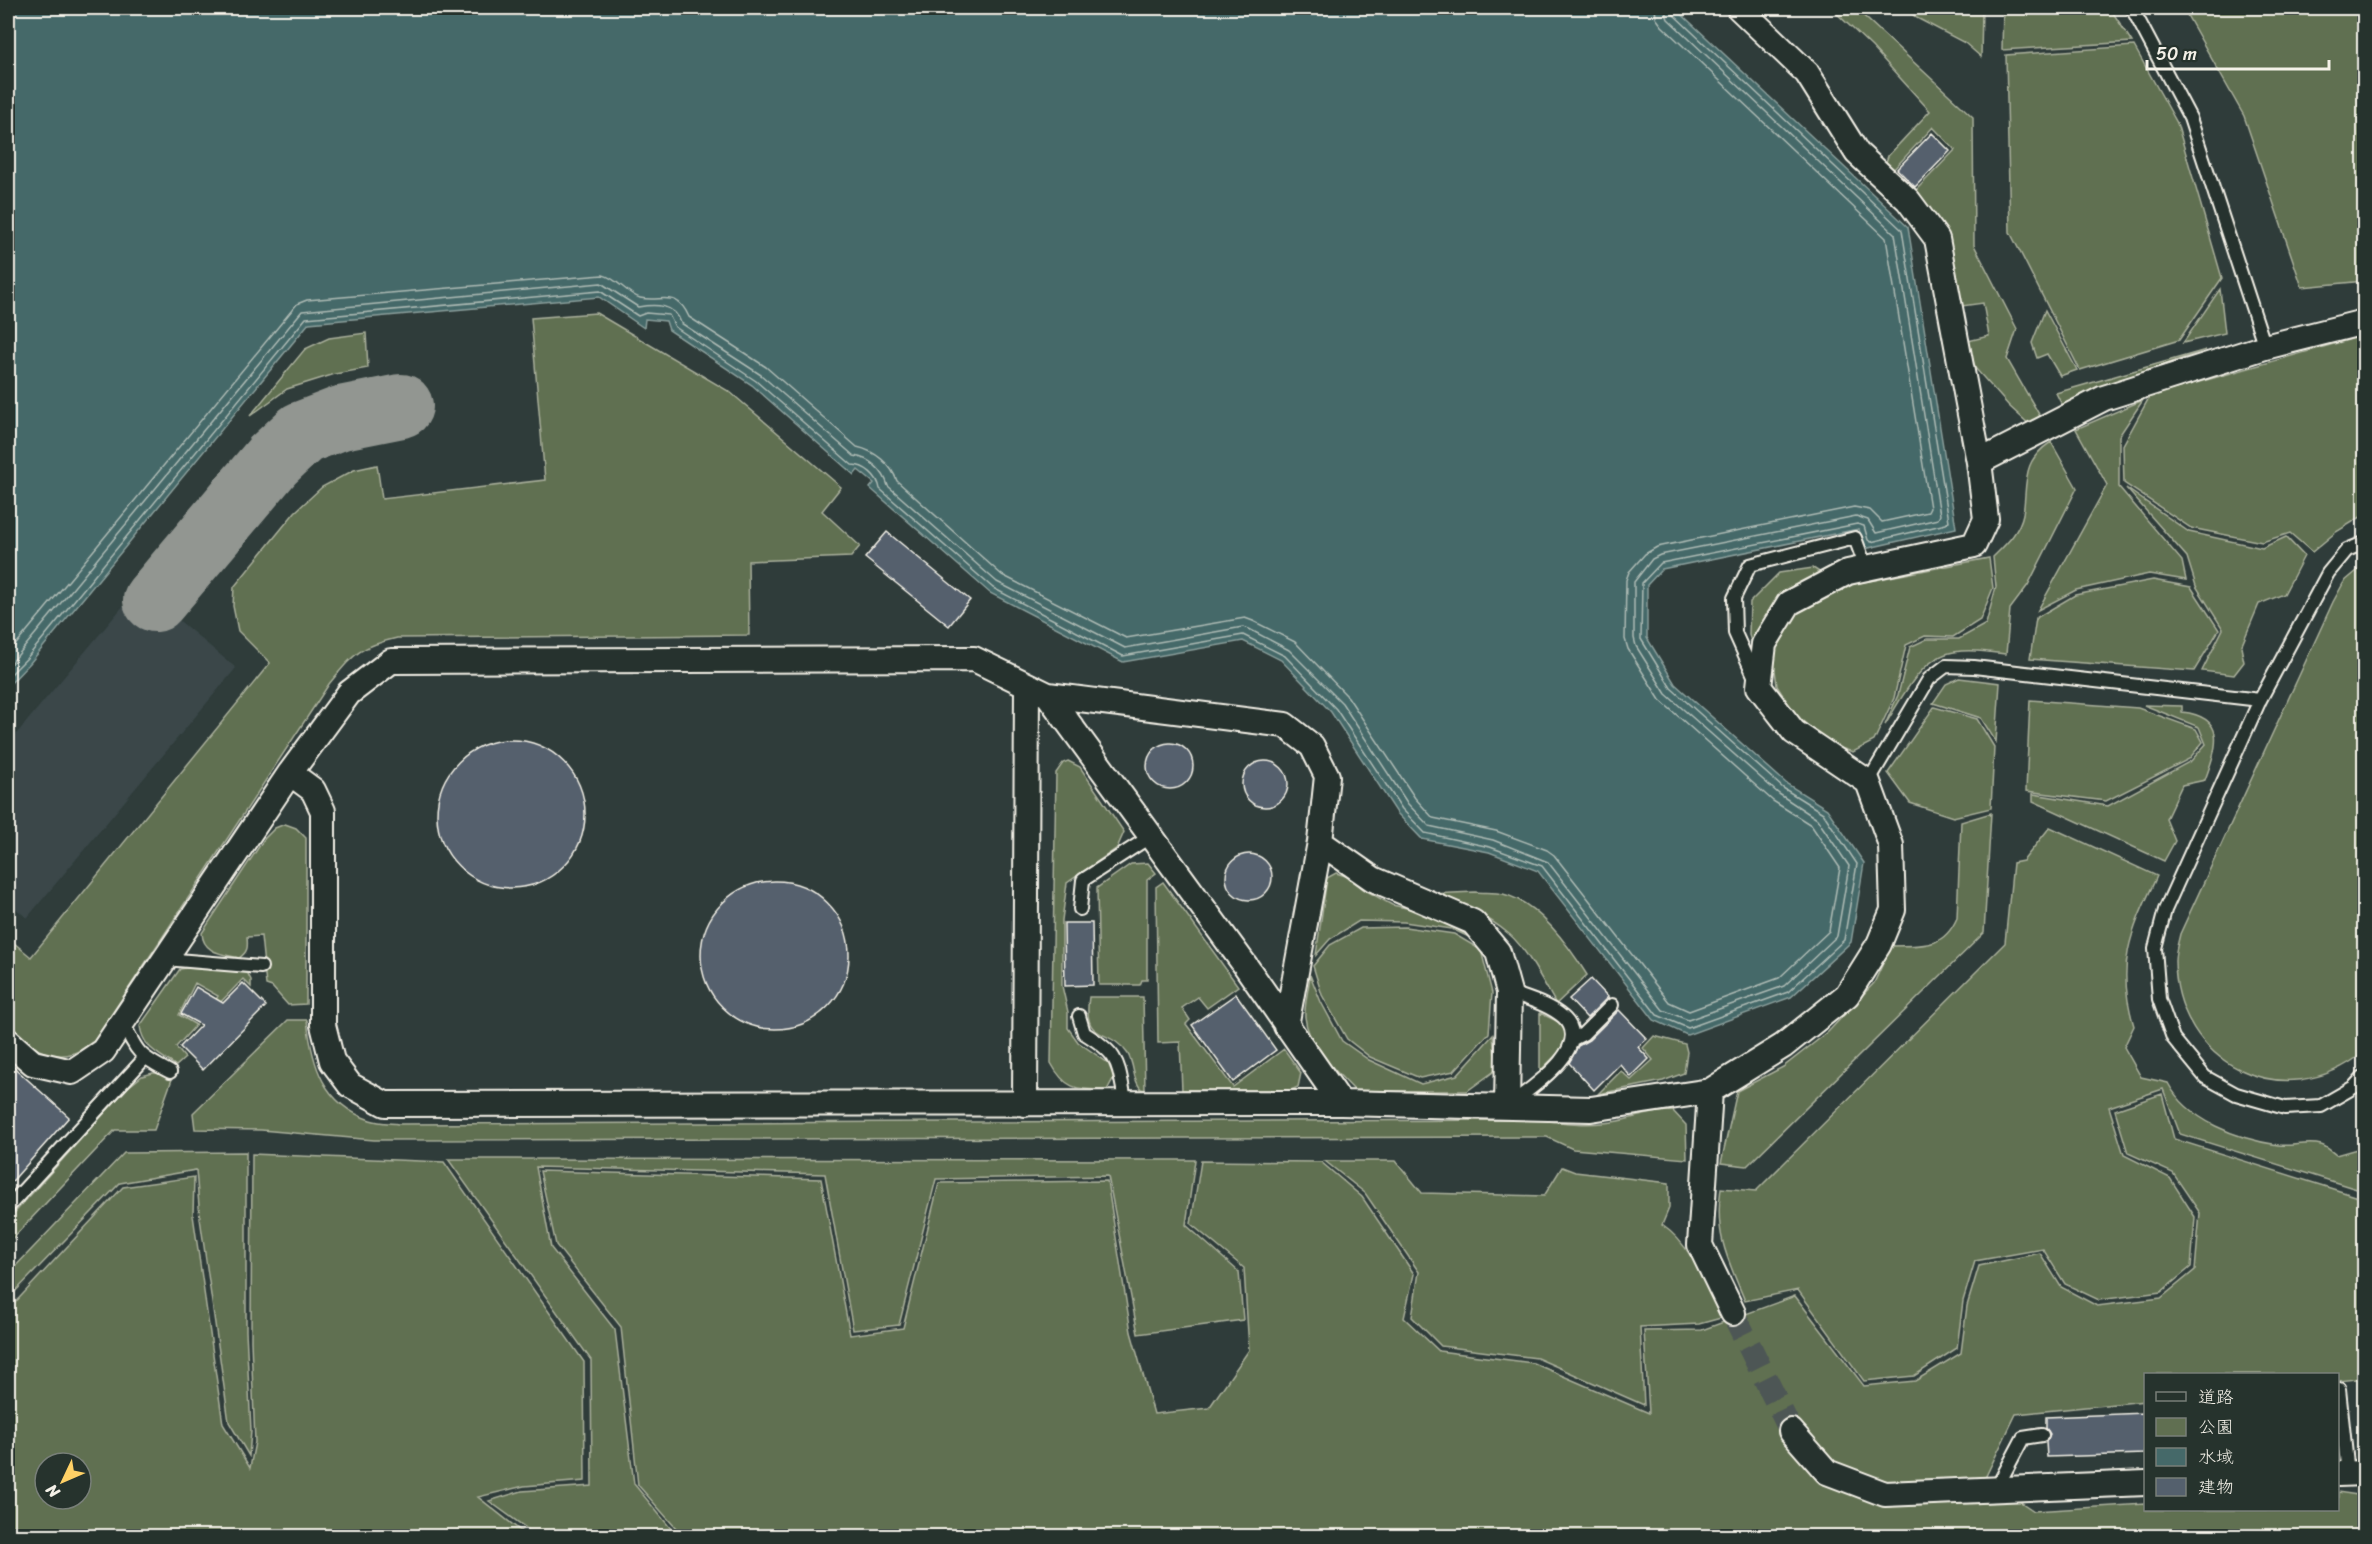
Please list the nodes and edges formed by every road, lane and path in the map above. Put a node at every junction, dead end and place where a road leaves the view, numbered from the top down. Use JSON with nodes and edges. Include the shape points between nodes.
{"nodes":[{"id":1,"x":1739,"y":8,"type":"edge"},
{"id":2,"x":2132,"y":8,"type":"edge"},
{"id":3,"x":2364,"y":322,"type":"edge"},
{"id":4,"x":2265,"y":347,"type":"junction"},
{"id":5,"x":1979,"y":462,"type":"junction"},
{"id":6,"x":2364,"y":543,"type":"edge"},
{"id":7,"x":1866,"y":568,"type":"junction"},
{"id":8,"x":1759,"y":687,"type":"junction"},
{"id":9,"x":1037,"y":690,"type":"junction"},
{"id":10,"x":2260,"y":700,"type":"junction"},
{"id":11,"x":290,"y":772,"type":"junction"},
{"id":12,"x":1868,"y":782,"type":"junction"},
{"id":13,"x":1151,"y":836,"type":"junction"},
{"id":14,"x":1320,"y":842,"type":"junction"},
{"id":15,"x":1080,"y":909,"type":"dead end"},
{"id":16,"x":165,"y":959,"type":"junction"},
{"id":17,"x":261,"y":967,"type":"dead end"},
{"id":18,"x":1509,"y":992,"type":"junction"},
{"id":19,"x":1612,"y":1005,"type":"dead end"},
{"id":20,"x":1079,"y":1016,"type":"dead end"},
{"id":21,"x":123,"y":1022,"type":"junction"},
{"id":22,"x":1286,"y":1026,"type":"junction"},
{"id":23,"x":1573,"y":1039,"type":"junction"},
{"id":24,"x":8,"y":1041,"type":"edge"},
{"id":25,"x":145,"y":1058,"type":"junction"},
{"id":26,"x":170,"y":1072,"type":"dead end"},
{"id":27,"x":2364,"y":1076,"type":"edge"},
{"id":28,"x":1710,"y":1091,"type":"junction"},
{"id":29,"x":1341,"y":1103,"type":"junction"},
{"id":30,"x":1025,"y":1104,"type":"junction"},
{"id":31,"x":1126,"y":1104,"type":"junction"},
{"id":32,"x":1507,"y":1106,"type":"junction"},
{"id":33,"x":8,"y":1207,"type":"edge"},
{"id":34,"x":1733,"y":1313,"type":"tunnel mouth"},
{"id":35,"x":2339,"y":1389,"type":"dead end"},
{"id":36,"x":1791,"y":1431,"type":"tunnel mouth"},
{"id":37,"x":2042,"y":1435,"type":"dead end"},
{"id":38,"x":2350,"y":1474,"type":"edge"},
{"id":39,"x":2144,"y":1483,"type":"edge"},
{"id":40,"x":1996,"y":1489,"type":"junction"}],
"edges":[{"from":1,"to":5,"type":"street","via":[[1807,74],[1857,153],[1908,200],[1937,239]]},
{"from":2,"to":4,"type":"lane","via":[[2190,118]]},
{"from":3,"to":4,"type":"street"},
{"from":4,"to":5,"type":"street","via":[[2104,398]]},
{"from":5,"to":7,"type":"street","via":[[1986,519],[1974,545]]},
{"from":6,"to":10,"type":"lane","via":[[2347,550],[2328,573]]},
{"from":7,"to":8,"type":"street","via":[[1848,572],[1789,603],[1764,644]]},
{"from":7,"to":8,"type":"lane","via":[[1855,537],[1750,565],[1734,598],[1735,633]]},
{"from":8,"to":12,"type":"street","via":[[1794,732]]},
{"from":9,"to":11,"type":"street","via":[[974,659],[391,661],[349,693]]},
{"from":9,"to":13,"type":"street"},
{"from":9,"to":14,"type":"street","via":[[1285,725],[1312,746],[1327,776]]},
{"from":9,"to":30,"type":"street"},
{"from":10,"to":12,"type":"lane","via":[[1946,666],[1929,679]]},
{"from":10,"to":27,"type":"lane","via":[[2165,910],[2155,948],[2159,999],[2173,1038],[2205,1077],[2236,1094],[2285,1108],[2321,1106],[2354,1087]]},
{"from":11,"to":16,"type":"street"},
{"from":11,"to":30,"type":"street","via":[[313,790],[323,812],[323,1025],[332,1061],[350,1085],[385,1104]]},
{"from":12,"to":28,"type":"street","via":[[1891,845],[1893,910],[1879,944],[1847,995],[1783,1046]]},
{"from":13,"to":15,"type":"lane","via":[[1083,880]]},
{"from":13,"to":22,"type":"street"},
{"from":14,"to":18,"type":"street","via":[[1372,879],[1473,922],[1498,952]]},
{"from":14,"to":22,"type":"street"},
{"from":16,"to":17,"type":"lane"},
{"from":16,"to":21,"type":"street"},
{"from":18,"to":23,"type":"lane","via":[[1547,1006],[1565,1018]]},
{"from":18,"to":32,"type":"street"},
{"from":19,"to":23,"type":"lane"},
{"from":20,"to":31,"type":"lane","via":[[1084,1033],[1117,1059]]},
{"from":21,"to":24,"type":"street","via":[[103,1051],[72,1072],[33,1063]]},
{"from":21,"to":25,"type":"lane","via":[[134,1048]]},
{"from":22,"to":29,"type":"street"},
{"from":23,"to":32,"type":"lane","via":[[1557,1065]]},
{"from":25,"to":26,"type":"lane"},
{"from":25,"to":33,"type":"lane"},
{"from":28,"to":32,"type":"street","via":[[1591,1109]]},
{"from":28,"to":34,"type":"street","via":[[1701,1245]]},
{"from":29,"to":31,"type":"street"},
{"from":29,"to":32,"type":"street"},
{"from":30,"to":31,"type":"street"},
{"from":35,"to":38,"type":"lane"},
{"from":36,"to":40,"type":"street","via":[[1827,1472],[1885,1494]]},
{"from":37,"to":40,"type":"lane","via":[[2023,1438]]},
{"from":39,"to":40,"type":"street"}]}
